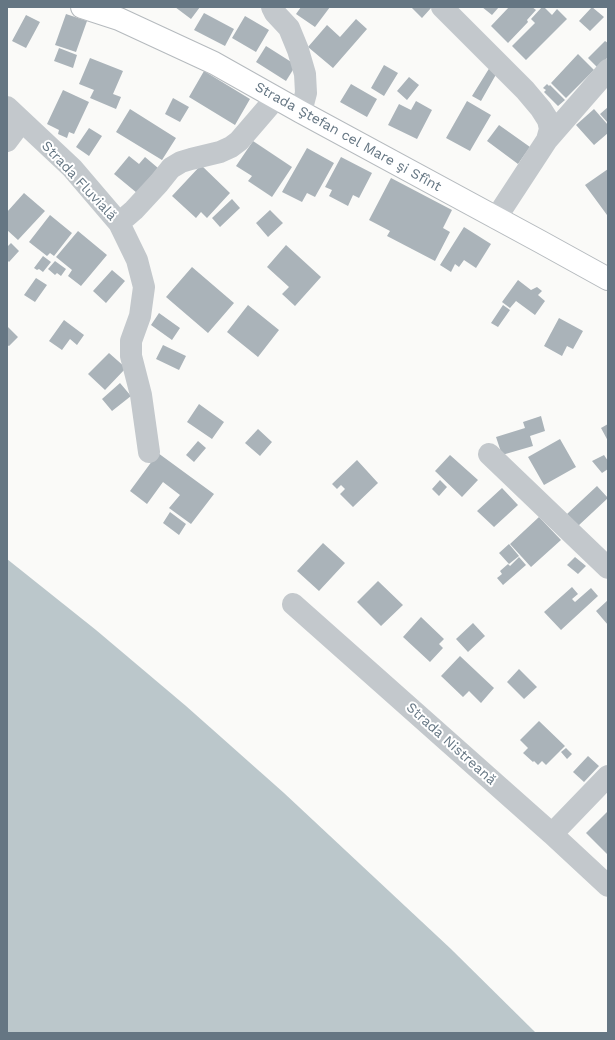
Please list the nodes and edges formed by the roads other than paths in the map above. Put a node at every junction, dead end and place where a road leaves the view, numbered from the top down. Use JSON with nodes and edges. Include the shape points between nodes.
{"nodes":[{"id":1,"x":82,"y":7,"type":"edge"},
{"id":2,"x":272,"y":7,"type":"edge"},
{"id":3,"x":442,"y":7,"type":"edge"},
{"id":4,"x":608,"y":70,"type":"edge"},
{"id":5,"x":276,"y":98,"type":"junction"},
{"id":6,"x":301,"y":112,"type":"junction"},
{"id":7,"x":14,"y":114,"type":"edge"},
{"id":8,"x":547,"y":140,"type":"junction"},
{"id":9,"x":7,"y":141,"type":"edge"},
{"id":10,"x":496,"y":218,"type":"junction"},
{"id":11,"x":119,"y":223,"type":"junction"},
{"id":12,"x":608,"y":279,"type":"edge"},
{"id":13,"x":149,"y":452,"type":"dead end"},
{"id":14,"x":489,"y":454,"type":"dead end"},
{"id":15,"x":608,"y":568,"type":"edge"},
{"id":16,"x":293,"y":604,"type":"dead end"},
{"id":17,"x":608,"y":776,"type":"edge"},
{"id":18,"x":552,"y":834,"type":"junction"},
{"id":19,"x":608,"y":886,"type":"edge"}],
"edges":[{"from":1,"to":5,"type":"main road","name":"Strada Ştefan cel Mare şi Sfînt","via":[[119,19],[172,43]]},
{"from":2,"to":6,"type":"street","via":[[289,28],[298,50],[306,93]]},
{"from":3,"to":8,"type":"street","via":[[541,109],[550,129]]},
{"from":4,"to":8,"type":"street"},
{"from":5,"to":6,"type":"main road","name":"Strada Ştefan cel Mare şi Sfînt"},
{"from":5,"to":11,"type":"street","name":"Strada Fluvială","via":[[231,147],[181,162],[171,168]]},
{"from":6,"to":10,"type":"main road","name":"Strada Ştefan cel Mare şi Sfînt"},
{"from":7,"to":9,"type":"street","name":"Strada Fluvială"},
{"from":7,"to":11,"type":"street","name":"Strada Fluvială","via":[[72,168]]},
{"from":8,"to":10,"type":"street"},
{"from":10,"to":12,"type":"main road","name":"Strada Ştefan cel Mare şi Sfînt"},
{"from":11,"to":13,"type":"street","name":"Strada Fluvială","via":[[138,260],[144,287],[140,316],[131,341],[131,356],[141,395]]},
{"from":14,"to":15,"type":"street"},
{"from":16,"to":18,"type":"street","name":"Strada Nistreană"},
{"from":17,"to":18,"type":"street"},
{"from":18,"to":19,"type":"street","name":"Strada Nistreană"}]}
